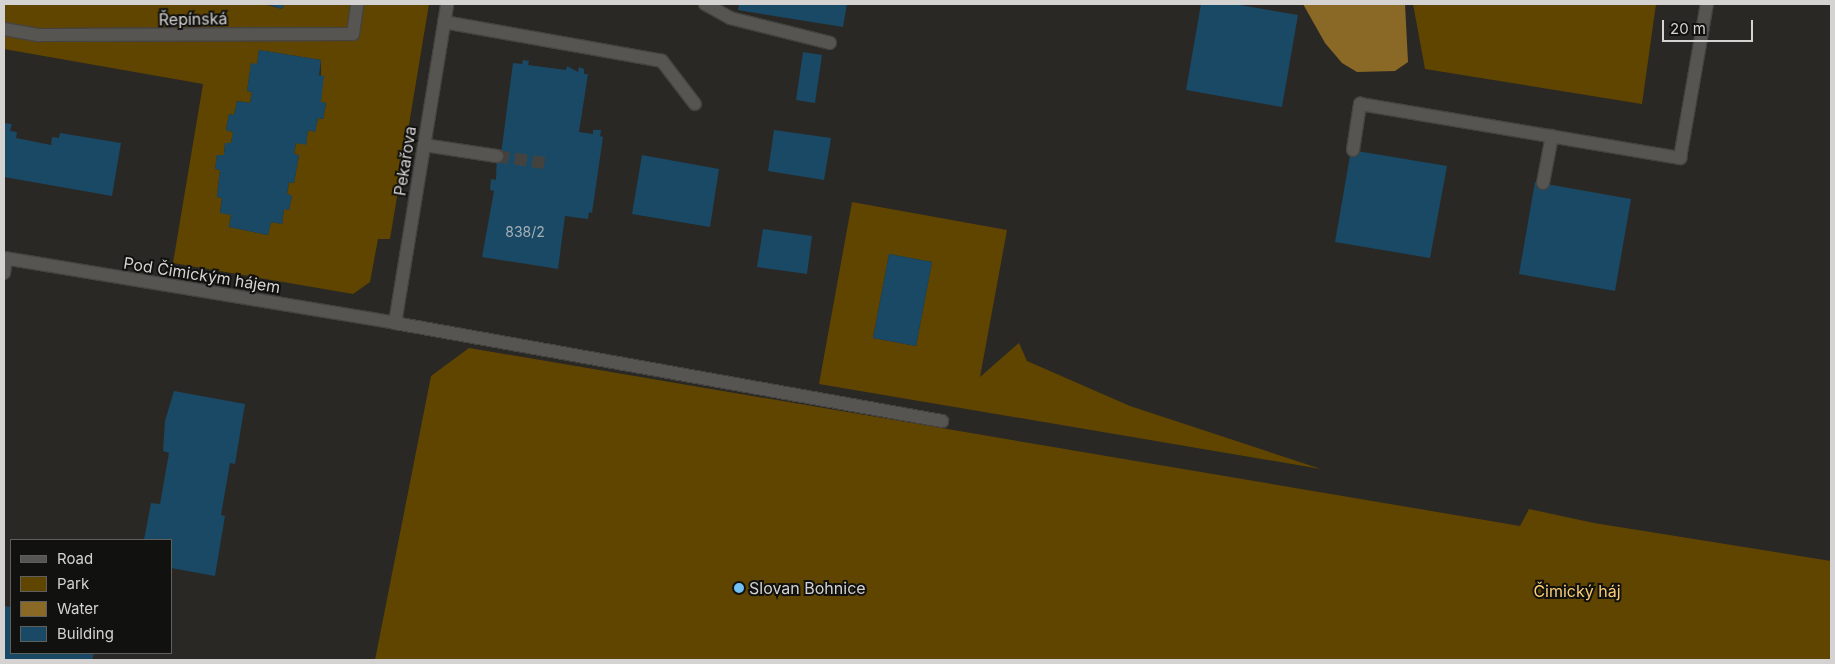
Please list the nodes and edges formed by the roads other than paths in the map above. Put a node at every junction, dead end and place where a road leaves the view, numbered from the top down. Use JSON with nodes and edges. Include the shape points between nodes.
{"nodes":[{"id":1,"x":357,"y":4,"type":"edge"},
{"id":2,"x":447,"y":4,"type":"edge"},
{"id":3,"x":705,"y":4,"type":"edge"},
{"id":4,"x":1707,"y":4,"type":"edge"},
{"id":5,"x":444,"y":22,"type":"junction"},
{"id":6,"x":4,"y":29,"type":"edge"},
{"id":7,"x":830,"y":43,"type":"dead end"},
{"id":8,"x":695,"y":104,"type":"dead end"},
{"id":9,"x":1552,"y":136,"type":"junction"},
{"id":10,"x":424,"y":145,"type":"junction"},
{"id":11,"x":1354,"y":150,"type":"dead end"},
{"id":12,"x":497,"y":156,"type":"tunnel mouth"},
{"id":13,"x":1543,"y":183,"type":"dead end"},
{"id":14,"x":5,"y":259,"type":"edge"},
{"id":15,"x":4,"y":273,"type":"edge"},
{"id":16,"x":396,"y":323,"type":"junction"},
{"id":17,"x":942,"y":421,"type":"dead end"}],
"edges":[{"from":1,"to":6,"type":"street","name":"Řepínská","via":[[353,34],[39,35]]},
{"from":2,"to":5,"type":"street","name":"Pekařova"},
{"from":3,"to":7,"type":"street","via":[[730,18]]},
{"from":4,"to":9,"type":"street","via":[[1680,158]]},
{"from":5,"to":8,"type":"street","via":[[662,61]]},
{"from":5,"to":10,"type":"street","name":"Pekařova"},
{"from":9,"to":11,"type":"street","via":[[1360,104]]},
{"from":9,"to":13,"type":"street"},
{"from":10,"to":12,"type":"street"},
{"from":10,"to":16,"type":"street","name":"Pekařova"},
{"from":14,"to":15,"type":"street"},
{"from":14,"to":16,"type":"street","name":"Pod Čimickým hájem"},
{"from":16,"to":17,"type":"street","name":"Pod Čimickým hájem"}]}
